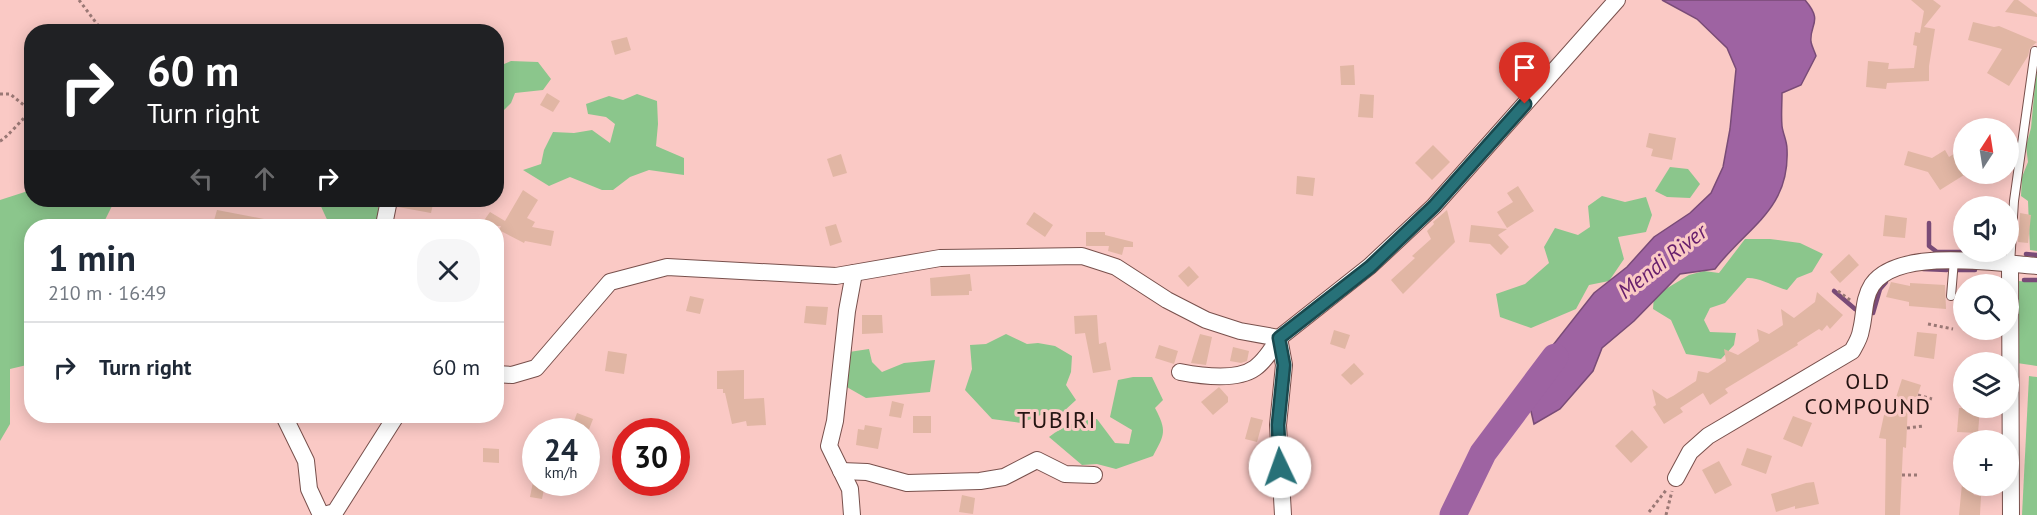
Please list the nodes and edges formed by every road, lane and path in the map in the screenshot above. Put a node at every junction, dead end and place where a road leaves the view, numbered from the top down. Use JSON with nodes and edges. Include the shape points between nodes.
{"nodes":[{"id":1,"x":79,"y":0,"type":"edge"},
{"id":2,"x":1617,"y":0,"type":"edge"},
{"id":3,"x":97,"y":24,"type":"edge"},
{"id":4,"x":2035,"y":51,"type":"dead end"},
{"id":5,"x":0,"y":94,"type":"edge"},
{"id":6,"x":24,"y":105,"type":"edge"},
{"id":7,"x":24,"y":117,"type":"edge"},
{"id":8,"x":0,"y":141,"type":"edge"},
{"id":9,"x":1953,"y":260,"type":"edge"},
{"id":10,"x":1954,"y":262,"type":"edge"},
{"id":11,"x":1982,"y":262,"type":"edge"},
{"id":12,"x":2010,"y":264,"type":"junction"},
{"id":13,"x":2037,"y":266,"type":"edge"},
{"id":14,"x":854,"y":273,"type":"junction"},
{"id":15,"x":1951,"y":296,"type":"dead end"},
{"id":16,"x":1928,"y":324,"type":"dead end"},
{"id":17,"x":1953,"y":329,"type":"dead end"},
{"id":18,"x":1279,"y":338,"type":"junction"},
{"id":19,"x":1180,"y":372,"type":"dead end"},
{"id":20,"x":504,"y":374,"type":"edge"},
{"id":21,"x":1918,"y":395,"type":"dead end"},
{"id":22,"x":1932,"y":399,"type":"dead end"},
{"id":23,"x":287,"y":423,"type":"edge"},
{"id":24,"x":392,"y":423,"type":"edge"},
{"id":25,"x":1924,"y":426,"type":"dead end"},
{"id":26,"x":1907,"y":428,"type":"dead end"},
{"id":27,"x":841,"y":471,"type":"junction"},
{"id":28,"x":1094,"y":475,"type":"dead end"},
{"id":29,"x":1902,"y":475,"type":"dead end"},
{"id":30,"x":1919,"y":475,"type":"dead end"},
{"id":31,"x":1676,"y":478,"type":"junction"},
{"id":32,"x":1649,"y":512,"type":"dead end"},
{"id":33,"x":323,"y":515,"type":"edge"},
{"id":34,"x":852,"y":515,"type":"edge"},
{"id":35,"x":1283,"y":515,"type":"edge"},
{"id":36,"x":1666,"y":515,"type":"edge"},
{"id":37,"x":2011,"y":515,"type":"edge"}],
"edges":[{"from":1,"to":3,"type":"path"},
{"from":2,"to":18,"type":"street","via":[[1434,206],[1370,267]]},
{"from":4,"to":12,"type":"lane","via":[[2014,201]]},
{"from":5,"to":6,"type":"path","via":[[10,94]]},
{"from":7,"to":8,"type":"path"},
{"from":9,"to":31,"type":"street","via":[[1917,263],[1880,276],[1867,294],[1861,332],[1852,351],[1708,436],[1690,452]]},
{"from":10,"to":15,"type":"lane"},
{"from":11,"to":12,"type":"street"},
{"from":12,"to":13,"type":"street"},
{"from":12,"to":37,"type":"street"},
{"from":14,"to":18,"type":"street","via":[[940,258],[1082,256],[1116,267],[1206,320]]},
{"from":14,"to":20,"type":"street","via":[[836,276],[667,267],[610,282],[536,368]]},
{"from":14,"to":27,"type":"street","via":[[829,446]]},
{"from":16,"to":17,"type":"path"},
{"from":18,"to":19,"type":"street","via":[[1255,369],[1208,377]]},
{"from":18,"to":35,"type":"street","via":[[1284,365],[1278,425]]},
{"from":21,"to":22,"type":"path"},
{"from":23,"to":33,"type":"street","via":[[306,461],[309,489]]},
{"from":24,"to":33,"type":"street","via":[[335,512]]},
{"from":25,"to":26,"type":"path"},
{"from":27,"to":28,"type":"street","via":[[867,472],[907,483],[980,481],[1004,477],[1037,459],[1065,474]]},
{"from":27,"to":34,"type":"street","via":[[850,489]]},
{"from":29,"to":30,"type":"path"},
{"from":31,"to":32,"type":"path"},
{"from":31,"to":36,"type":"path"}]}
